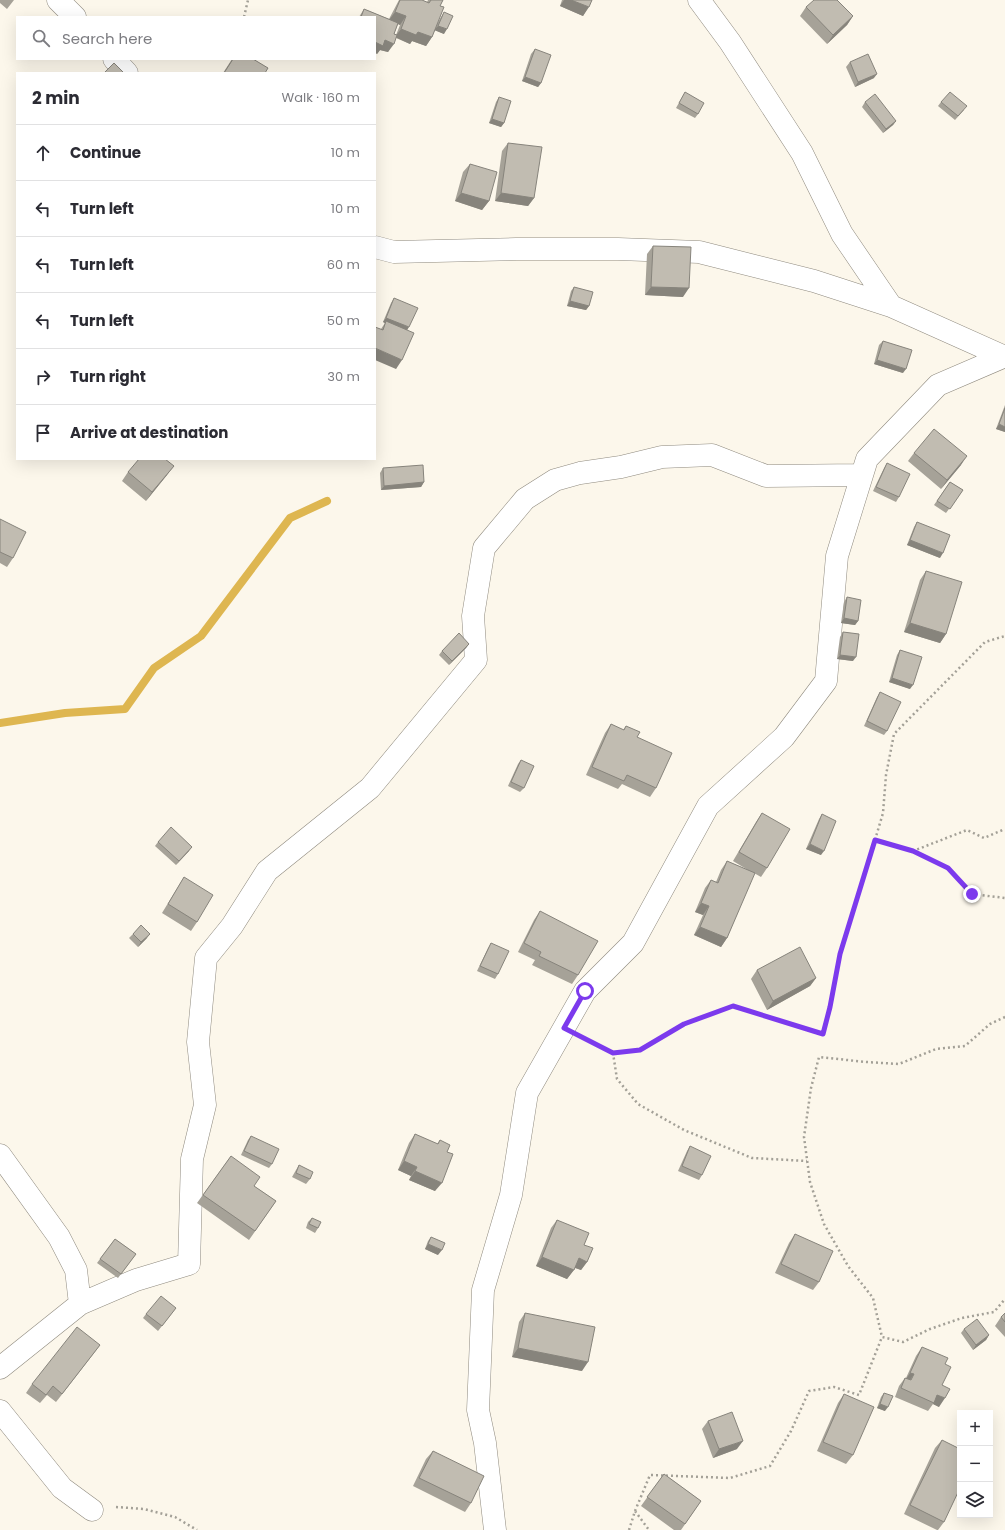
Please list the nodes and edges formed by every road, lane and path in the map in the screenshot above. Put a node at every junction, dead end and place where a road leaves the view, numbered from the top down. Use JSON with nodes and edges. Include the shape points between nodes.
{"nodes":[{"id":1,"x":58,"y":0,"type":"edge"},
{"id":2,"x":248,"y":0,"type":"edge"},
{"id":3,"x":699,"y":0,"type":"edge"},
{"id":4,"x":74,"y":16,"type":"edge"},
{"id":5,"x":244,"y":16,"type":"edge"},
{"id":6,"x":115,"y":60,"type":"edge"},
{"id":7,"x":126,"y":72,"type":"edge"},
{"id":8,"x":376,"y":247,"type":"edge"},
{"id":9,"x":891,"y":306,"type":"junction"},
{"id":10,"x":1004,"y":357,"type":"edge"},
{"id":11,"x":862,"y":475,"type":"junction"},
{"id":12,"x":1005,"y":636,"type":"edge"},
{"id":13,"x":1005,"y":829,"type":"edge"},
{"id":14,"x":875,"y":840,"type":"junction"},
{"id":15,"x":913,"y":851,"type":"junction"},
{"id":16,"x":1005,"y":898,"type":"edge"},
{"id":17,"x":1005,"y":1016,"type":"edge"},
{"id":18,"x":564,"y":1028,"type":"junction"},
{"id":19,"x":613,"y":1053,"type":"junction"},
{"id":20,"x":0,"y":1155,"type":"edge"},
{"id":21,"x":807,"y":1161,"type":"junction"},
{"id":22,"x":1005,"y":1299,"type":"edge"},
{"id":23,"x":80,"y":1304,"type":"junction"},
{"id":24,"x":882,"y":1336,"type":"junction"},
{"id":25,"x":0,"y":1368,"type":"edge"},
{"id":26,"x":0,"y":1411,"type":"edge"},
{"id":27,"x":92,"y":1510,"type":"joint"},
{"id":28,"x":635,"y":1512,"type":"junction"},
{"id":29,"x":197,"y":1530,"type":"edge"},
{"id":30,"x":495,"y":1530,"type":"edge"},
{"id":31,"x":629,"y":1530,"type":"edge"},
{"id":32,"x":650,"y":1530,"type":"edge"}],
"edges":[{"from":1,"to":4,"type":"street"},
{"from":2,"to":5,"type":"path"},
{"from":3,"to":9,"type":"street","via":[[730,42],[802,153],[842,234]]},
{"from":6,"to":7,"type":"street"},
{"from":8,"to":9,"type":"street","via":[[394,252],[618,249],[699,252],[814,281]]},
{"from":9,"to":10,"type":"street"},
{"from":10,"to":11,"type":"street","via":[[938,385],[867,459]]},
{"from":11,"to":18,"type":"street","via":[[837,556],[826,681],[784,737],[708,806],[632,943],[585,991]]},
{"from":11,"to":23,"type":"street","via":[[766,476],[712,455],[662,457],[621,468],[580,473],[555,480],[525,499],[484,548],[473,616],[476,660],[370,788],[267,871],[232,926],[206,958],[198,1042],[205,1105],[192,1159],[189,1264],[136,1280]]},
{"from":12,"to":14,"type":"path","via":[[985,642],[894,734],[886,775],[883,813]]},
{"from":13,"to":15,"type":"path","via":[[984,838],[967,830]]},
{"from":14,"to":15,"type":"path"},
{"from":14,"to":19,"type":"path","via":[[840,954],[823,1034],[733,1006],[684,1024],[640,1050]]},
{"from":15,"to":16,"type":"path","via":[[948,868],[972,894]]},
{"from":17,"to":21,"type":"path","via":[[990,1024],[965,1046],[936,1049],[899,1064],[819,1057],[811,1088],[804,1137]]},
{"from":18,"to":19,"type":"path"},
{"from":18,"to":30,"type":"street","via":[[527,1093],[511,1195],[483,1290],[478,1410],[485,1443]]},
{"from":19,"to":21,"type":"path","via":[[617,1079],[638,1104],[684,1130],[752,1158]]},
{"from":20,"to":23,"type":"street","via":[[59,1237],[76,1270]]},
{"from":21,"to":24,"type":"path","via":[[810,1182],[824,1224],[848,1266],[873,1298]]},
{"from":22,"to":24,"type":"path","via":[[994,1312],[962,1318],[930,1329],[904,1342]]},
{"from":23,"to":25,"type":"street"},
{"from":24,"to":28,"type":"path","via":[[859,1395],[834,1387],[809,1392],[791,1431],[770,1466],[730,1478],[650,1475]]},
{"from":26,"to":27,"type":"street","via":[[62,1488]]},
{"from":27,"to":29,"type":"path","via":[[108,1506],[144,1509],[175,1517]]},
{"from":28,"to":31,"type":"path"},
{"from":28,"to":32,"type":"path"}]}
